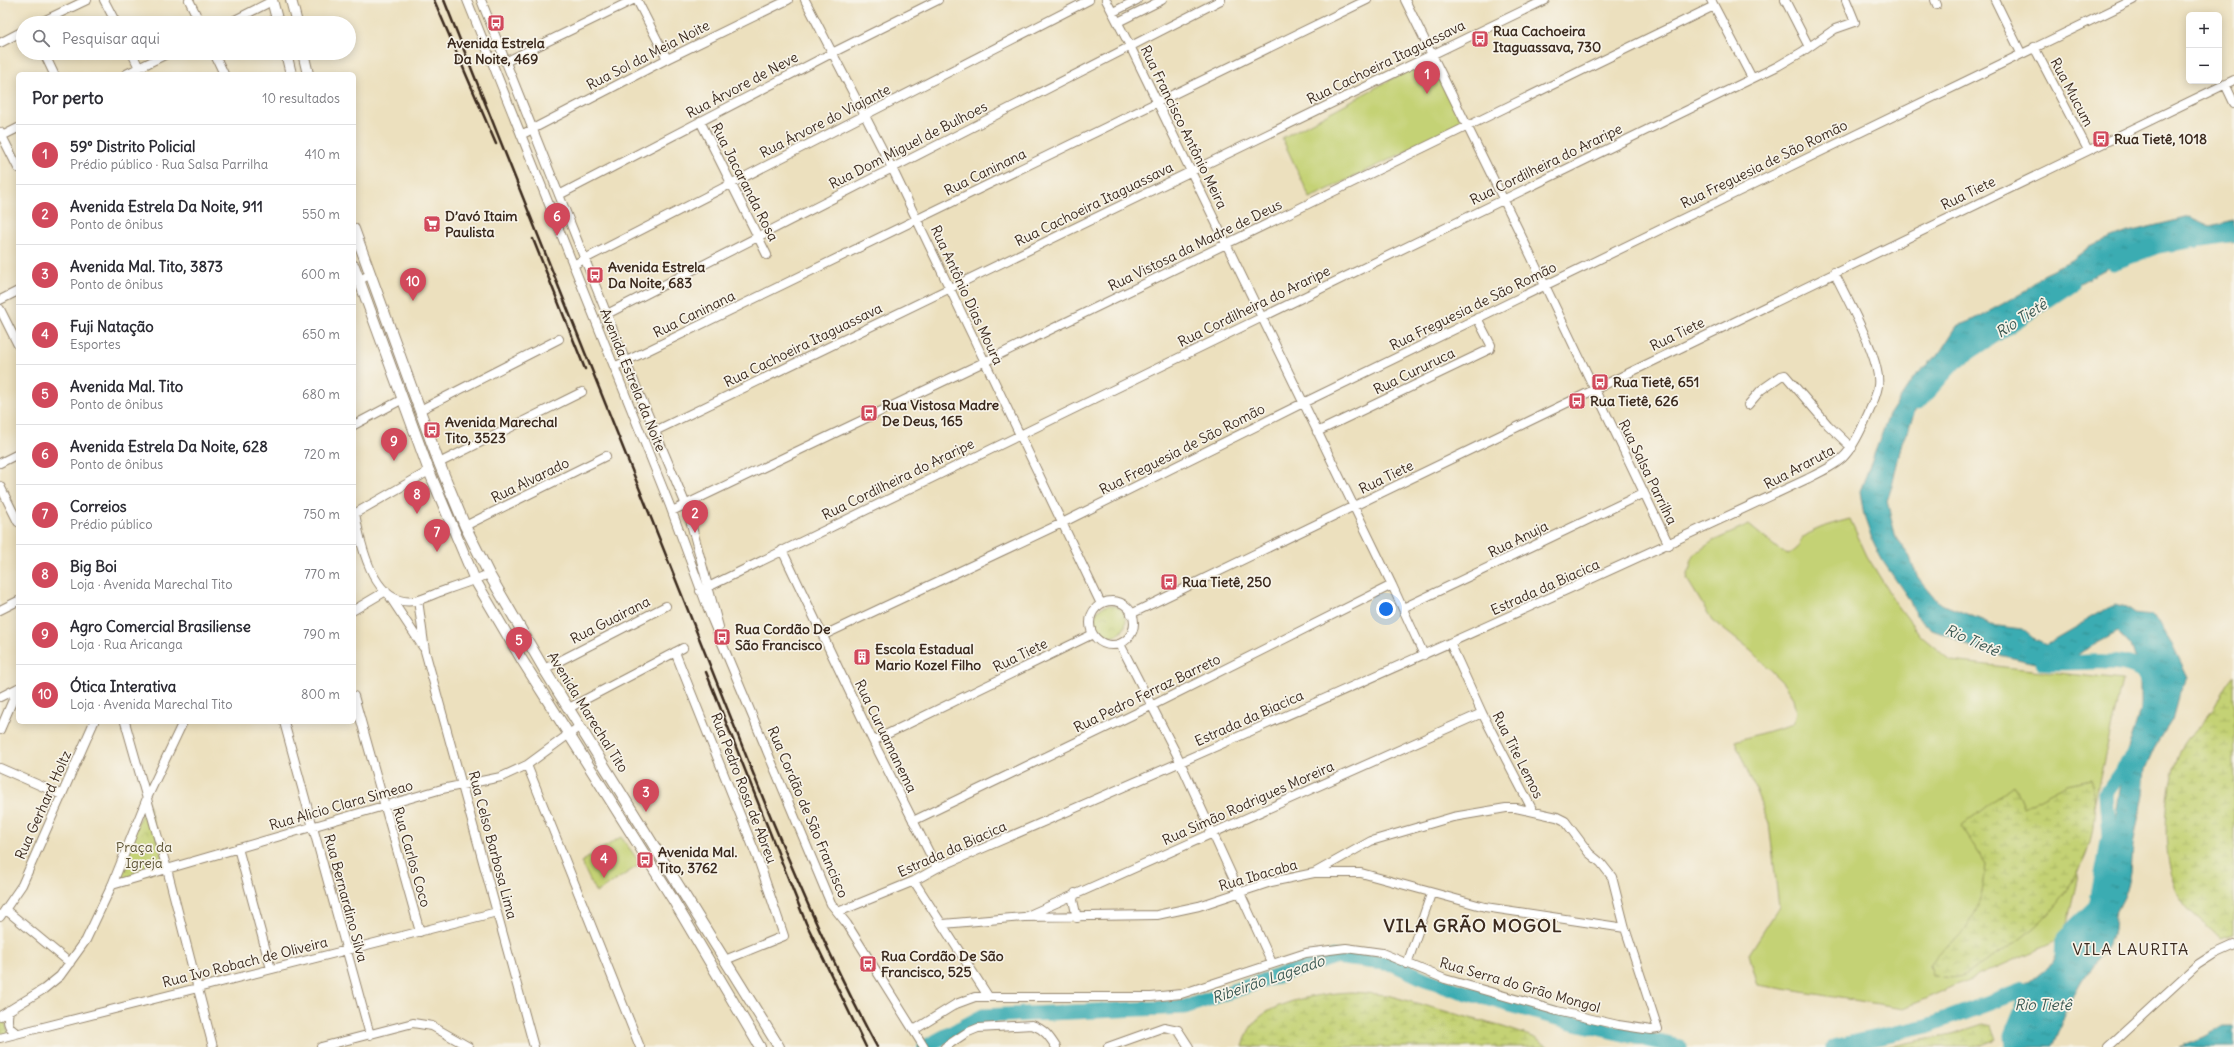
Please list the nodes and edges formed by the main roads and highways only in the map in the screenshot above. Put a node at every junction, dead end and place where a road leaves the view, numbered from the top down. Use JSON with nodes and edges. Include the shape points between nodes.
{"nodes":[{"id":1,"x":272,"y":0,"type":"edge"},
{"id":2,"x":291,"y":0,"type":"edge"},
{"id":3,"x":276,"y":16,"type":"edge"},
{"id":4,"x":294,"y":16,"type":"edge"},
{"id":5,"x":288,"y":60,"type":"edge"},
{"id":6,"x":305,"y":60,"type":"edge"},
{"id":7,"x":291,"y":72,"type":"edge"},
{"id":8,"x":308,"y":72,"type":"edge"},
{"id":9,"x":356,"y":234,"type":"edge"},
{"id":10,"x":357,"y":282,"type":"edge"},
{"id":11,"x":760,"y":1047,"type":"edge"},
{"id":12,"x":779,"y":1047,"type":"edge"}],
"edges":[{"from":1,"to":3,"type":"main road"},
{"from":2,"to":4,"type":"main road"},
{"from":5,"to":7,"type":"main road"},
{"from":6,"to":8,"type":"main road"},
{"from":9,"to":12,"type":"main road","name":"Avenida Marechal Tito","via":[[439,463],[465,526],[489,574],[544,668]]},
{"from":10,"to":11,"type":"main road","name":"Avenida Marechal Tito","via":[[429,471],[475,580],[568,734],[672,898]]}]}
